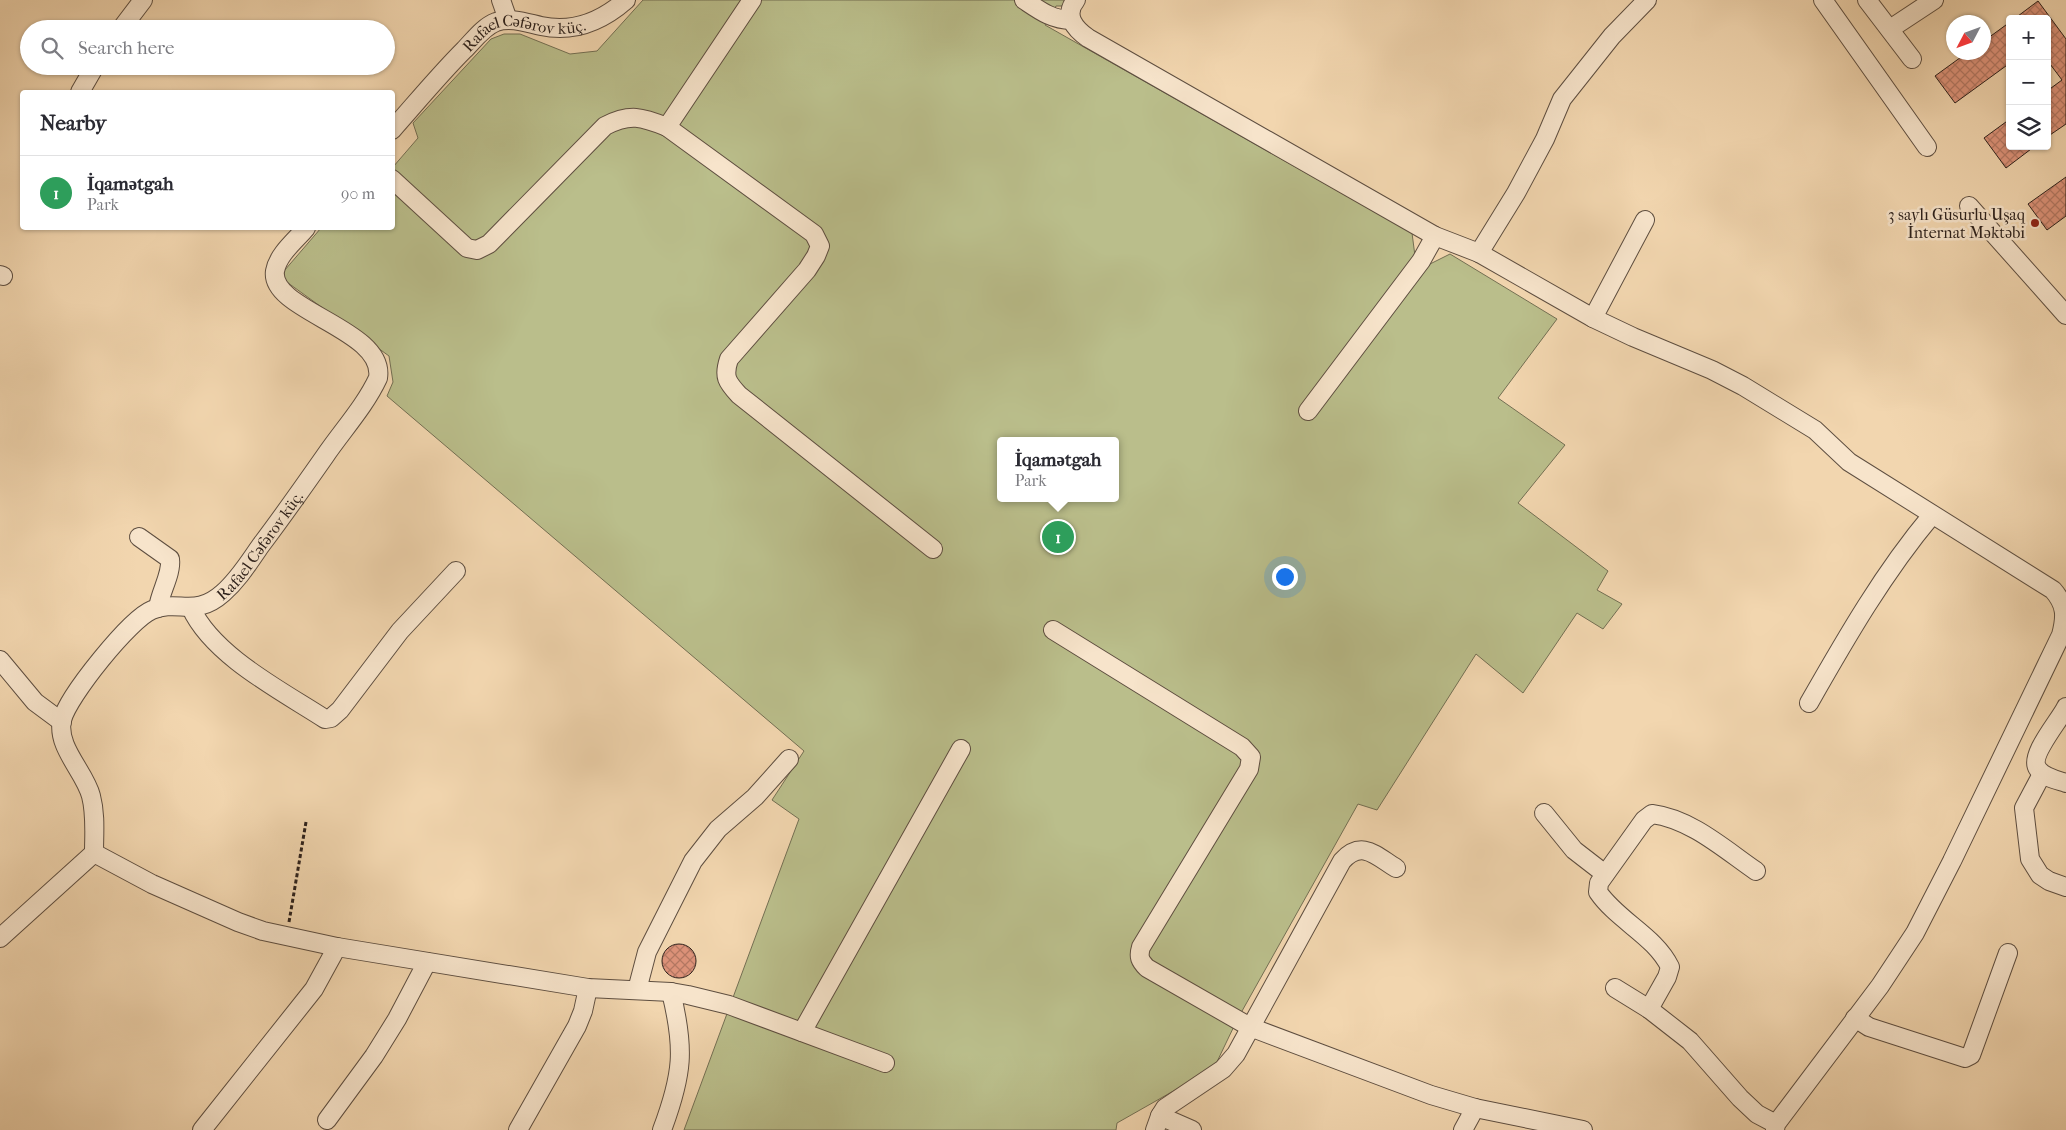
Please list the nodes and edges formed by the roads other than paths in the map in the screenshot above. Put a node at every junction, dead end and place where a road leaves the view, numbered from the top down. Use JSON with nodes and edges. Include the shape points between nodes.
{"nodes":[{"id":1,"x":143,"y":0,"type":"edge"},
{"id":2,"x":501,"y":0,"type":"edge"},
{"id":3,"x":626,"y":0,"type":"edge"},
{"id":4,"x":752,"y":0,"type":"edge"},
{"id":5,"x":1024,"y":0,"type":"edge"},
{"id":6,"x":1076,"y":0,"type":"edge"},
{"id":7,"x":1647,"y":0,"type":"edge"},
{"id":8,"x":1823,"y":0,"type":"edge"},
{"id":9,"x":1866,"y":0,"type":"edge"},
{"id":10,"x":1934,"y":0,"type":"edge"},
{"id":11,"x":129,"y":20,"type":"edge"},
{"id":12,"x":508,"y":20,"type":"junction"},
{"id":13,"x":1072,"y":20,"type":"junction"},
{"id":14,"x":1890,"y":29,"type":"junction"},
{"id":15,"x":1912,"y":59,"type":"dead end"},
{"id":16,"x":90,"y":75,"type":"edge"},
{"id":17,"x":81,"y":90,"type":"edge"},
{"id":18,"x":395,"y":127,"type":"edge"},
{"id":19,"x":667,"y":127,"type":"junction"},
{"id":20,"x":1927,"y":147,"type":"dead end"},
{"id":21,"x":395,"y":182,"type":"edge"},
{"id":22,"x":1969,"y":206,"type":"dead end"},
{"id":23,"x":1645,"y":220,"type":"dead end"},
{"id":24,"x":304,"y":230,"type":"edge"},
{"id":25,"x":1435,"y":236,"type":"junction"},
{"id":26,"x":1479,"y":253,"type":"junction"},
{"id":27,"x":2066,"y":315,"type":"edge"},
{"id":28,"x":1593,"y":318,"type":"junction"},
{"id":29,"x":1308,"y":411,"type":"dead end"},
{"id":30,"x":1932,"y":515,"type":"junction"},
{"id":31,"x":140,"y":537,"type":"dead end"},
{"id":32,"x":934,"y":549,"type":"dead end"},
{"id":33,"x":456,"y":571,"type":"dead end"},
{"id":34,"x":158,"y":608,"type":"junction"},
{"id":35,"x":191,"y":608,"type":"junction"},
{"id":36,"x":1053,"y":630,"type":"dead end"},
{"id":37,"x":0,"y":660,"type":"edge"},
{"id":38,"x":1809,"y":703,"type":"dead end"},
{"id":39,"x":2066,"y":711,"type":"edge"},
{"id":40,"x":62,"y":722,"type":"junction"},
{"id":41,"x":961,"y":749,"type":"dead end"},
{"id":42,"x":789,"y":759,"type":"dead end"},
{"id":43,"x":2042,"y":774,"type":"junction"},
{"id":44,"x":2066,"y":783,"type":"edge"},
{"id":45,"x":1544,"y":813,"type":"dead end"},
{"id":46,"x":94,"y":853,"type":"junction"},
{"id":47,"x":1396,"y":868,"type":"dead end"},
{"id":48,"x":1756,"y":870,"type":"dead end"},
{"id":49,"x":1605,"y":874,"type":"junction"},
{"id":50,"x":2066,"y":887,"type":"edge"},
{"id":51,"x":0,"y":938,"type":"edge"},
{"id":52,"x":337,"y":947,"type":"junction"},
{"id":53,"x":2008,"y":953,"type":"dead end"},
{"id":54,"x":427,"y":962,"type":"junction"},
{"id":55,"x":588,"y":988,"type":"junction"},
{"id":56,"x":1615,"y":988,"type":"dead end"},
{"id":57,"x":637,"y":990,"type":"junction"},
{"id":58,"x":671,"y":992,"type":"junction"},
{"id":59,"x":1650,"y":1009,"type":"junction"},
{"id":60,"x":1855,"y":1018,"type":"junction"},
{"id":61,"x":1250,"y":1027,"type":"junction"},
{"id":62,"x":802,"y":1032,"type":"junction"},
{"id":63,"x":885,"y":1063,"type":"dead end"},
{"id":64,"x":1475,"y":1108,"type":"junction"},
{"id":65,"x":327,"y":1120,"type":"dead end"},
{"id":66,"x":1157,"y":1123,"type":"edge"},
{"id":67,"x":1776,"y":1127,"type":"edge"},
{"id":68,"x":202,"y":1130,"type":"edge"},
{"id":69,"x":518,"y":1130,"type":"edge"},
{"id":70,"x":662,"y":1130,"type":"edge"},
{"id":71,"x":1192,"y":1130,"type":"edge"},
{"id":72,"x":1463,"y":1130,"type":"edge"},
{"id":73,"x":1583,"y":1130,"type":"edge"}],
"edges":[{"from":1,"to":11,"type":"street"},
{"from":2,"to":12,"type":"street"},
{"from":3,"to":12,"type":"street","name":"Rafael Cəfərov küç.","via":[[603,17],[561,29]]},
{"from":4,"to":19,"type":"street"},
{"from":5,"to":13,"type":"street","via":[[1050,17]]},
{"from":6,"to":13,"type":"street","via":[[1071,8]]},
{"from":7,"to":26,"type":"street","via":[[1612,36],[1562,99],[1516,193]]},
{"from":8,"to":20,"type":"street"},
{"from":9,"to":14,"type":"street"},
{"from":10,"to":14,"type":"street"},
{"from":12,"to":18,"type":"street","name":"Rafael Cəfərov küç.","via":[[497,22],[480,34]]},
{"from":13,"to":25,"type":"street","via":[[1088,38]]},
{"from":14,"to":15,"type":"street"},
{"from":16,"to":17,"type":"street"},
{"from":19,"to":21,"type":"street","via":[[630,116],[604,126],[490,244],[477,250],[467,248]]},
{"from":19,"to":32,"type":"street","via":[[814,234],[820,246],[807,270],[729,359],[725,372],[730,384],[739,395]]},
{"from":22,"to":27,"type":"street"},
{"from":23,"to":28,"type":"street"},
{"from":24,"to":35,"type":"street","name":"Rafael Cəfərov küç.","via":[[278,261],[274,277],[277,284],[290,298],[364,345],[377,361],[378,378],[232,585],[208,603]]},
{"from":25,"to":26,"type":"street"},
{"from":25,"to":29,"type":"street","via":[[1421,261]]},
{"from":26,"to":28,"type":"street"},
{"from":28,"to":30,"type":"street","via":[[1743,386],[1804,423],[1849,462]]},
{"from":30,"to":38,"type":"street","via":[[1915,534],[1847,637]]},
{"from":30,"to":60,"type":"street","via":[[2053,590],[2061,600],[2066,622],[1926,911],[1897,962]]},
{"from":31,"to":34,"type":"street","via":[[170,559],[171,567],[159,596]]},
{"from":33,"to":35,"type":"street","via":[[400,631],[340,710],[325,719],[236,661],[197,622]]},
{"from":34,"to":35,"type":"street","name":"Rafael Cəfərov küç."},
{"from":34,"to":40,"type":"street","via":[[144,614],[126,631],[73,696]]},
{"from":36,"to":61,"type":"street","via":[[1242,747],[1251,757],[1249,769],[1138,955],[1147,968]]},
{"from":37,"to":40,"type":"street","via":[[35,702]]},
{"from":39,"to":43,"type":"street","via":[[2039,750],[2036,768]]},
{"from":40,"to":46,"type":"street","via":[[70,754],[91,795]]},
{"from":41,"to":62,"type":"street"},
{"from":42,"to":57,"type":"street","via":[[755,797],[718,829],[693,861],[646,952]]},
{"from":43,"to":44,"type":"street"},
{"from":43,"to":50,"type":"street","via":[[2024,808],[2030,860],[2040,875]]},
{"from":45,"to":49,"type":"street","via":[[1574,850]]},
{"from":46,"to":51,"type":"street"},
{"from":46,"to":52,"type":"street","via":[[133,875],[238,922],[286,937]]},
{"from":47,"to":61,"type":"street","via":[[1367,850],[1350,852]]},
{"from":48,"to":49,"type":"street","via":[[1695,829],[1668,816],[1652,814],[1644,820]]},
{"from":49,"to":59,"type":"street","via":[[1598,892],[1606,904],[1664,955],[1670,967]]},
{"from":52,"to":54,"type":"street"},
{"from":52,"to":68,"type":"street","via":[[314,989]]},
{"from":53,"to":60,"type":"street","via":[[1971,1055],[1964,1058],[1869,1027]]},
{"from":54,"to":55,"type":"street"},
{"from":54,"to":65,"type":"street","via":[[374,1056]]},
{"from":55,"to":57,"type":"street"},
{"from":55,"to":69,"type":"street","via":[[577,1026]]},
{"from":56,"to":59,"type":"street"},
{"from":57,"to":58,"type":"street"},
{"from":58,"to":62,"type":"street","via":[[729,1005]]},
{"from":58,"to":70,"type":"street","via":[[679,1026],[680,1067],[677,1090]]},
{"from":59,"to":67,"type":"street","via":[[1690,1041],[1745,1104]]},
{"from":60,"to":67,"type":"street"},
{"from":61,"to":64,"type":"street","via":[[1431,1095]]},
{"from":61,"to":66,"type":"street","via":[[1231,1061],[1172,1102]]},
{"from":62,"to":63,"type":"street"},
{"from":64,"to":72,"type":"street"},
{"from":64,"to":73,"type":"street"},
{"from":66,"to":71,"type":"street"}]}
